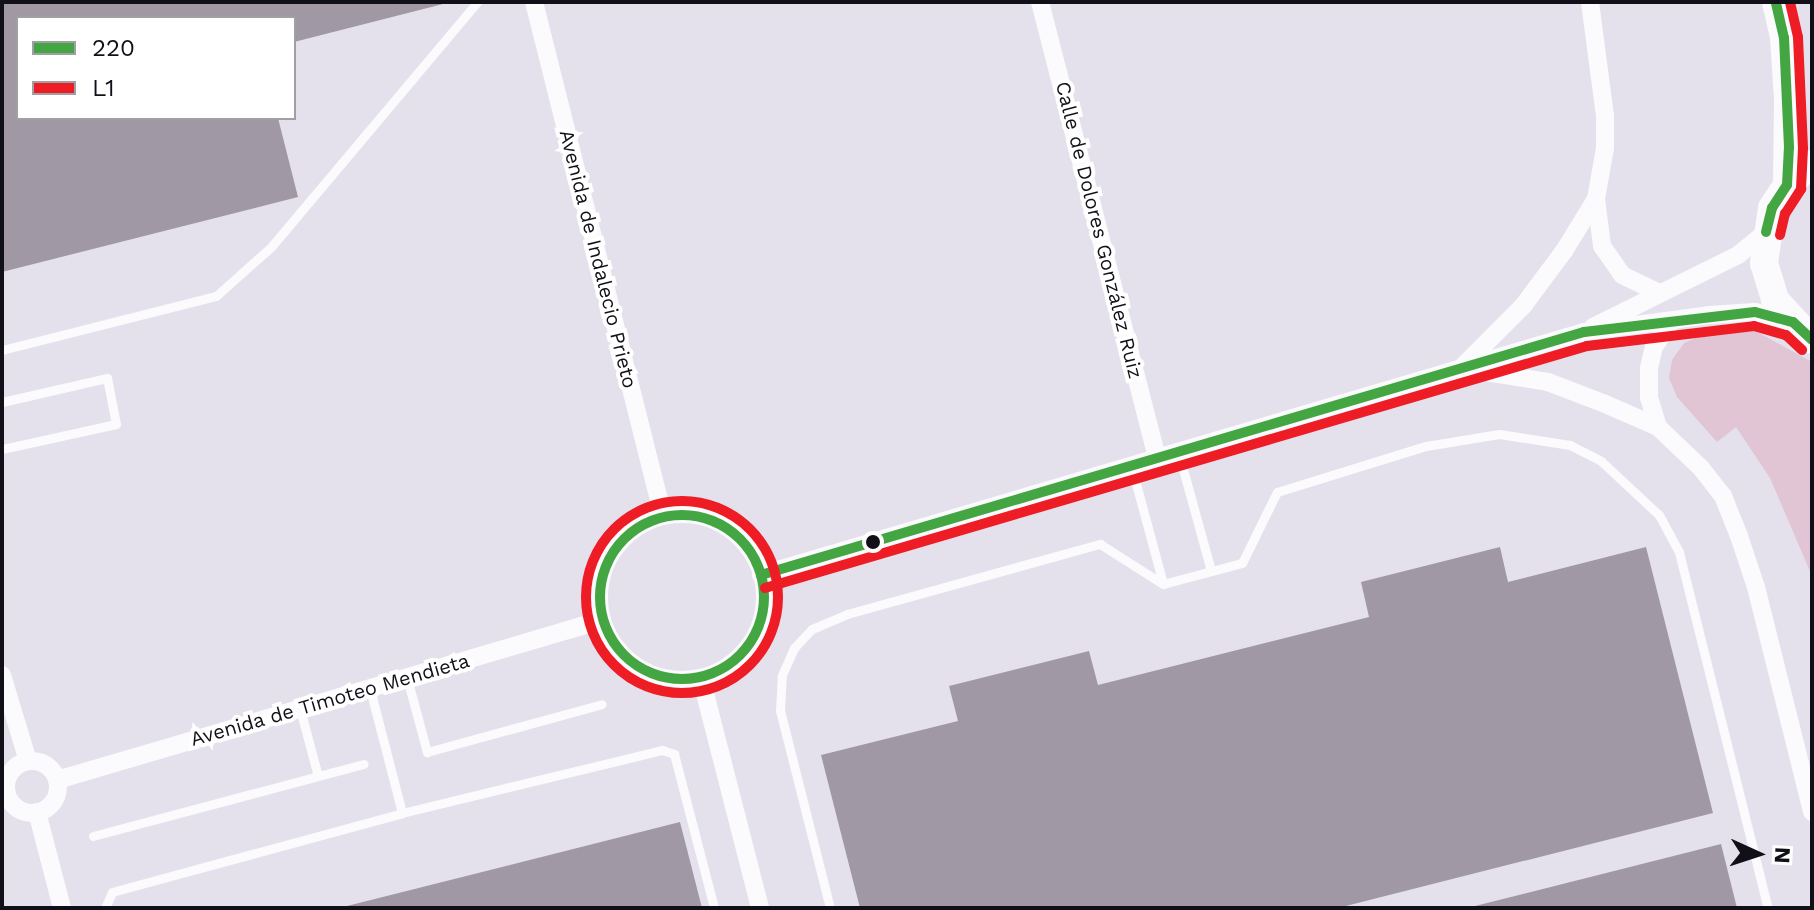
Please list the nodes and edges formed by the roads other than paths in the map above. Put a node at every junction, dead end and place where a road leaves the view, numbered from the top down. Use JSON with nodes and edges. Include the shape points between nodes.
{"nodes":[{"id":1,"x":477,"y":2,"type":"edge"},
{"id":2,"x":534,"y":2,"type":"edge"},
{"id":3,"x":1040,"y":2,"type":"edge"},
{"id":4,"x":1590,"y":2,"type":"edge"},
{"id":5,"x":1776,"y":2,"type":"edge"},
{"id":6,"x":1812,"y":164,"type":"edge"},
{"id":7,"x":1787,"y":185,"type":"junction"},
{"id":8,"x":1596,"y":199,"type":"junction"},
{"id":9,"x":1766,"y":232,"type":"junction"},
{"id":10,"x":1659,"y":293,"type":"junction"},
{"id":11,"x":1670,"y":323,"type":"junction"},
{"id":12,"x":1802,"y":331,"type":"edge"},
{"id":13,"x":1584,"y":332,"type":"junction"},
{"id":14,"x":2,"y":350,"type":"edge"},
{"id":15,"x":1461,"y":368,"type":"junction"},
{"id":16,"x":2,"y":402,"type":"edge"},
{"id":17,"x":1658,"y":427,"type":"junction"},
{"id":18,"x":2,"y":449,"type":"edge"},
{"id":19,"x":1178,"y":451,"type":"junction"},
{"id":20,"x":1157,"y":457,"type":"junction"},
{"id":21,"x":1131,"y":465,"type":"junction"},
{"id":22,"x":663,"y":516,"type":"junction"},
{"id":23,"x":1211,"y":571,"type":"junction"},
{"id":24,"x":761,"y":575,"type":"junction"},
{"id":25,"x":1163,"y":584,"type":"junction"},
{"id":26,"x":602,"y":620,"type":"junction"},
{"id":27,"x":2,"y":675,"type":"edge"},
{"id":28,"x":407,"y":678,"type":"junction"},
{"id":29,"x":701,"y":678,"type":"junction"},
{"id":30,"x":370,"y":689,"type":"junction"},
{"id":31,"x":602,"y":704,"type":"dead end"},
{"id":32,"x":300,"y":709,"type":"junction"},
{"id":33,"x":28,"y":761,"type":"junction"},
{"id":34,"x":364,"y":764,"type":"dead end"},
{"id":35,"x":318,"y":776,"type":"junction"},
{"id":36,"x":57,"y":780,"type":"junction"},
{"id":37,"x":4,"y":794,"type":"edge"},
{"id":38,"x":37,"y":812,"type":"junction"},
{"id":39,"x":1812,"y":812,"type":"edge"},
{"id":40,"x":402,"y":813,"type":"junction"},
{"id":41,"x":93,"y":836,"type":"dead end"},
{"id":42,"x":62,"y":908,"type":"edge"},
{"id":43,"x":105,"y":908,"type":"edge"},
{"id":44,"x":714,"y":908,"type":"edge"},
{"id":45,"x":760,"y":908,"type":"edge"},
{"id":46,"x":830,"y":908,"type":"edge"},
{"id":47,"x":1768,"y":908,"type":"edge"}],
"edges":[{"from":1,"to":14,"type":"lane","via":[[271,247],[216,296]]},
{"from":2,"to":22,"type":"street","name":"Avenida de Indalecio Prieto"},
{"from":3,"to":20,"type":"street","name":"Calle de Dolores González Ruiz"},
{"from":4,"to":8,"type":"street","via":[[1605,116]]},
{"from":5,"to":7,"type":"main road","via":[[1788,100]]},
{"from":6,"to":7,"type":"main road"},
{"from":7,"to":9,"type":"main road","via":[[1772,208]]},
{"from":8,"to":10,"type":"street","via":[[1602,246],[1622,275]]},
{"from":8,"to":15,"type":"street","via":[[1523,306]]},
{"from":9,"to":10,"type":"street","via":[[1738,255]]},
{"from":9,"to":12,"type":"main road","via":[[1764,263],[1775,300]]},
{"from":10,"to":13,"type":"street"},
{"from":11,"to":12,"type":"street","via":[[1755,312]]},
{"from":11,"to":13,"type":"street"},
{"from":11,"to":17,"type":"street","via":[[1654,347],[1649,368],[1649,398]]},
{"from":13,"to":15,"type":"street"},
{"from":15,"to":17,"type":"street","via":[[1548,382]]},
{"from":15,"to":19,"type":"street"},
{"from":16,"to":18,"type":"lane","via":[[107,378],[116,424]]},
{"from":17,"to":39,"type":"street","via":[[1716,487],[1739,536]]},
{"from":19,"to":20,"type":"street"},
{"from":19,"to":23,"type":"lane"},
{"from":20,"to":21,"type":"street"},
{"from":21,"to":24,"type":"street"},
{"from":21,"to":25,"type":"lane"},
{"from":22,"to":24,"type":"street","via":[[694,515],[724,525],[753,555]]},
{"from":22,"to":26,"type":"street","via":[[633,530],[610,555],[601,575]]},
{"from":23,"to":25,"type":"lane"},
{"from":23,"to":47,"type":"lane","via":[[1242,563],[1277,492],[1426,446],[1499,434],[1570,445],[1601,461],[1659,515],[1679,552]]},
{"from":24,"to":29,"type":"street","via":[[763,612],[757,630],[735,660]]},
{"from":25,"to":46,"type":"lane","via":[[1100,544],[847,614],[812,629],[794,648],[782,675],[780,711]]},
{"from":26,"to":28,"type":"street","name":"Avenida de Timoteo Mendieta"},
{"from":26,"to":29,"type":"street","via":[[617,648],[640,669],[659,677]]},
{"from":27,"to":33,"type":"street"},
{"from":28,"to":30,"type":"street","name":"Avenida de Timoteo Mendieta"},
{"from":28,"to":31,"type":"lane","via":[[427,752]]},
{"from":29,"to":45,"type":"street"},
{"from":30,"to":32,"type":"street","name":"Avenida de Timoteo Mendieta"},
{"from":30,"to":40,"type":"lane"},
{"from":32,"to":35,"type":"lane"},
{"from":32,"to":36,"type":"street","name":"Avenida de Timoteo Mendieta"},
{"from":33,"to":36,"type":"street","via":[[46,765]]},
{"from":33,"to":37,"type":"street","via":[[6,779]]},
{"from":34,"to":35,"type":"lane"},
{"from":35,"to":41,"type":"lane"},
{"from":36,"to":38,"type":"street","via":[[54,800]]},
{"from":37,"to":38,"type":"street","via":[[24,812]]},
{"from":38,"to":42,"type":"street"},
{"from":40,"to":43,"type":"lane","via":[[112,892]]},
{"from":40,"to":44,"type":"lane","via":[[662,750],[674,754]]}]}
